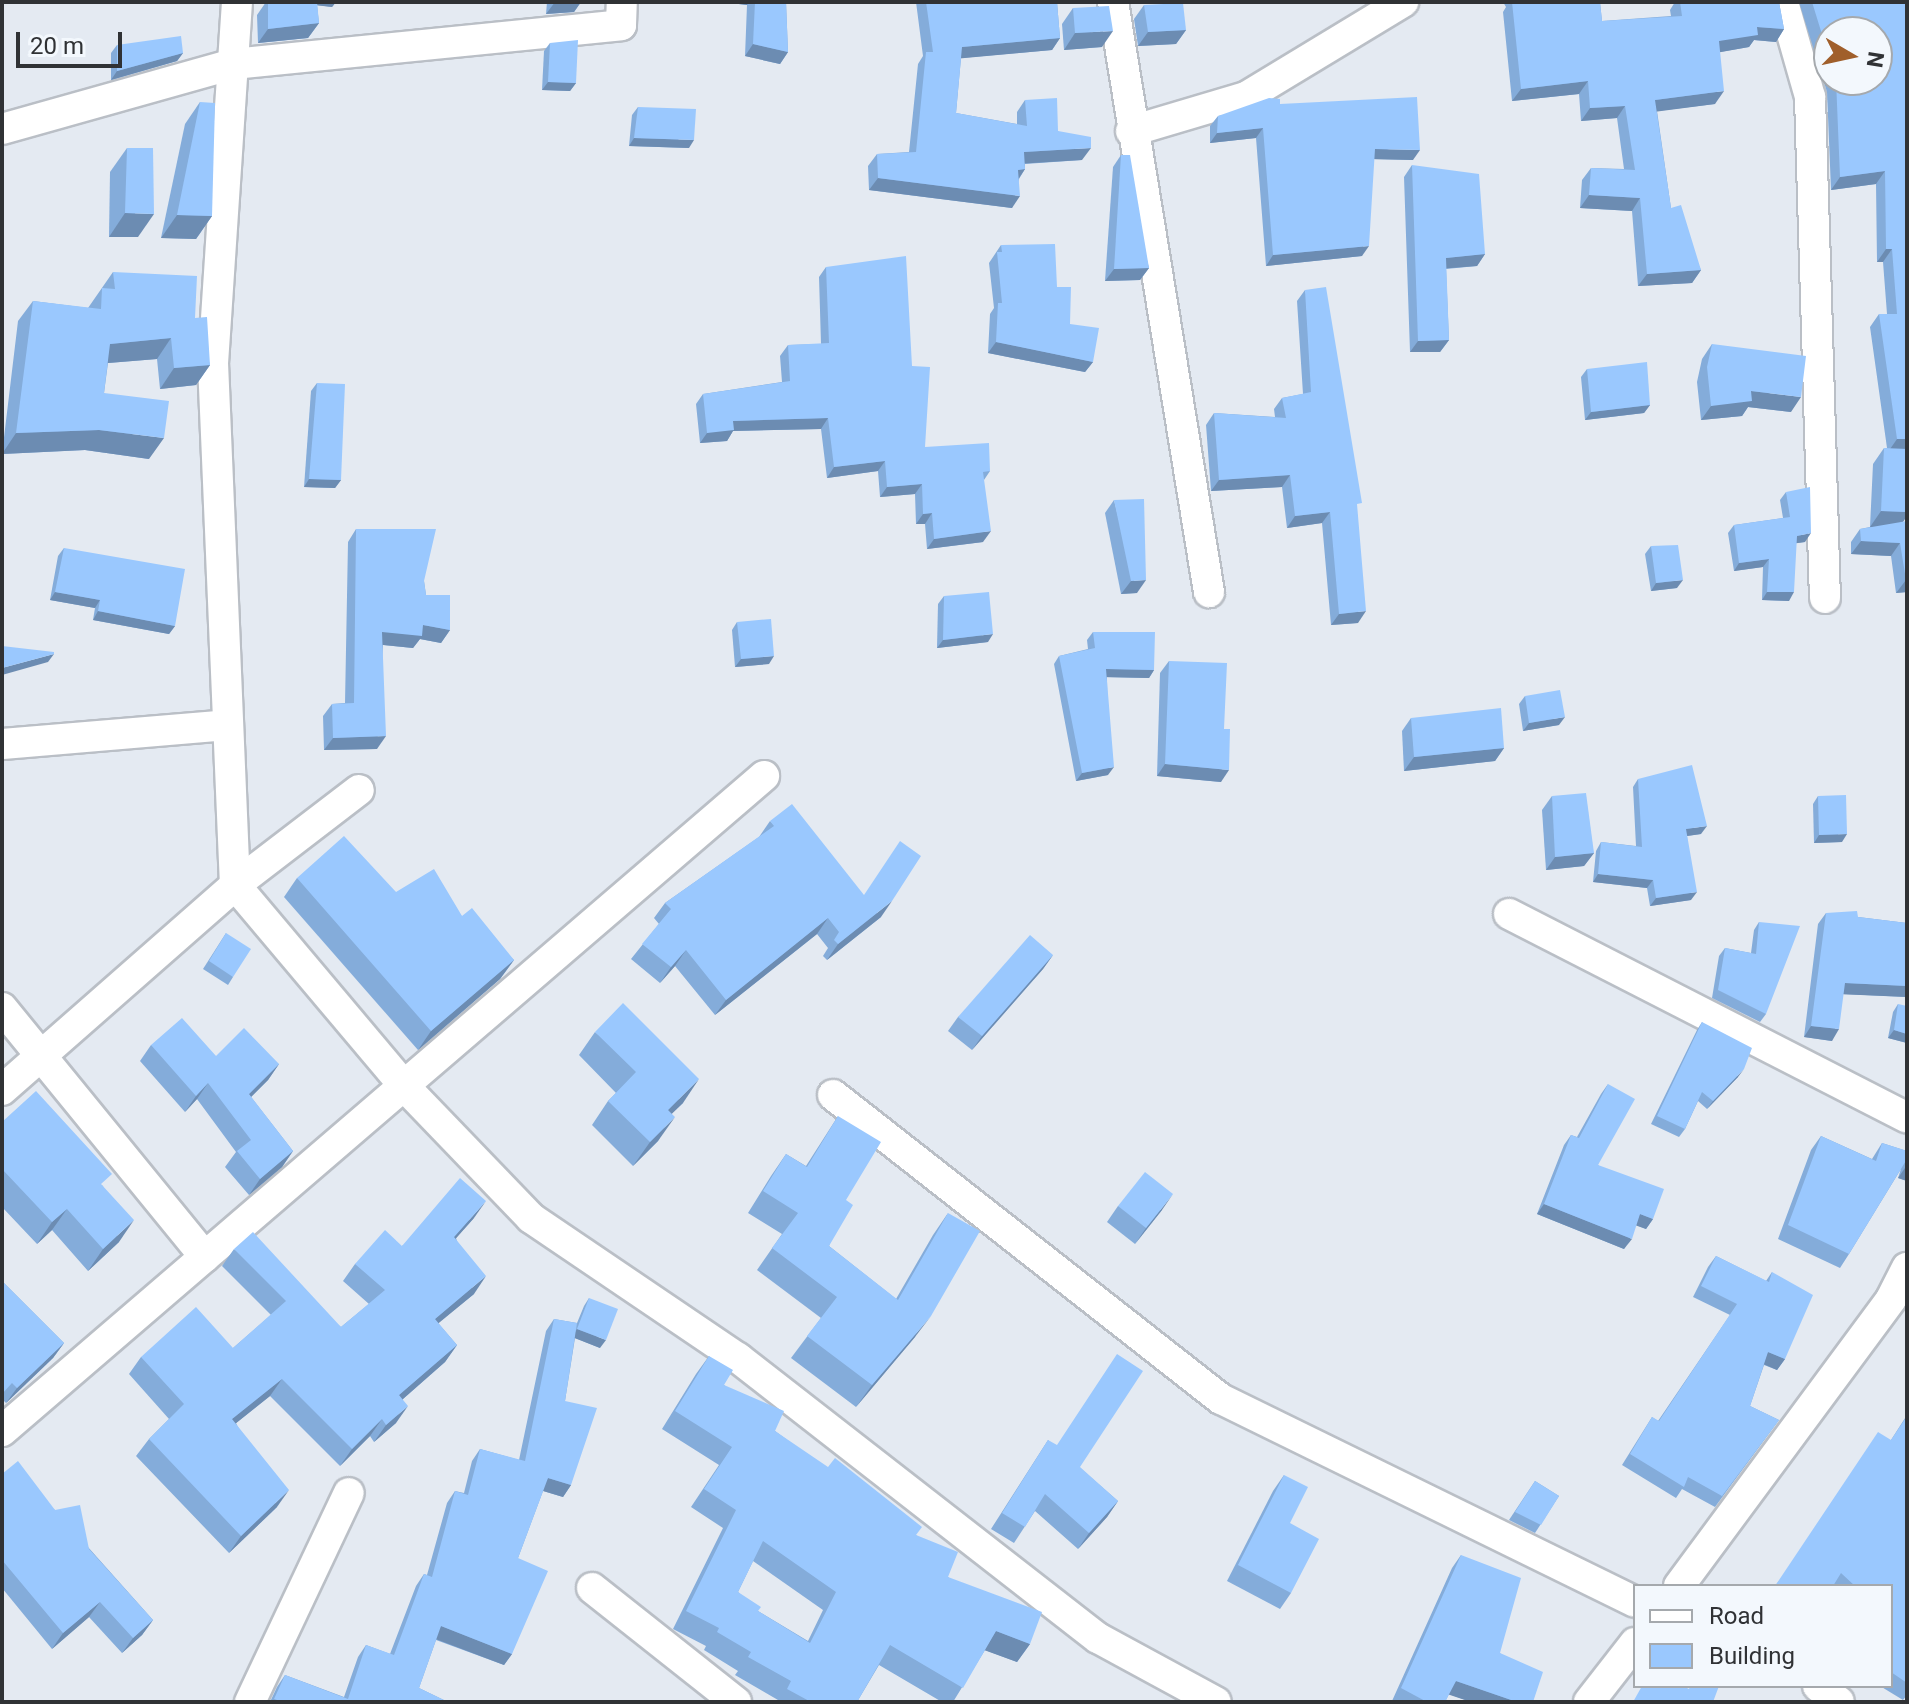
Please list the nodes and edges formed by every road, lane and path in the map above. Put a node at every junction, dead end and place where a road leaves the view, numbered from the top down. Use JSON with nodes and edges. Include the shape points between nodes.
{"nodes":[{"id":1,"x":237,"y":2,"type":"edge"},
{"id":2,"x":622,"y":2,"type":"edge"},
{"id":3,"x":1113,"y":2,"type":"edge"},
{"id":4,"x":1403,"y":2,"type":"edge"},
{"id":5,"x":1783,"y":2,"type":"edge"},
{"id":6,"x":233,"y":64,"type":"junction"},
{"id":7,"x":2,"y":129,"type":"edge"},
{"id":8,"x":1131,"y":131,"type":"junction"},
{"id":9,"x":1209,"y":592,"type":"dead end"},
{"id":10,"x":1825,"y":598,"type":"dead end"},
{"id":11,"x":227,"y":725,"type":"junction"},
{"id":12,"x":2,"y":744,"type":"edge"},
{"id":13,"x":764,"y":776,"type":"dead end"},
{"id":14,"x":359,"y":790,"type":"dead end"},
{"id":15,"x":235,"y":885,"type":"junction"},
{"id":16,"x":1509,"y":914,"type":"dead end"},
{"id":17,"x":2,"y":1008,"type":"edge"},
{"id":18,"x":42,"y":1054,"type":"junction"},
{"id":19,"x":404,"y":1086,"type":"junction"},
{"id":20,"x":2,"y":1090,"type":"edge"},
{"id":21,"x":833,"y":1095,"type":"dead end"},
{"id":22,"x":1907,"y":1118,"type":"edge"},
{"id":23,"x":205,"y":1257,"type":"junction"},
{"id":24,"x":1907,"y":1268,"type":"edge"},
{"id":25,"x":2,"y":1431,"type":"edge"},
{"id":26,"x":349,"y":1493,"type":"dead end"},
{"id":27,"x":1684,"y":1584,"type":"edge"},
{"id":28,"x":592,"y":1588,"type":"dead end"},
{"id":29,"x":1633,"y":1601,"type":"edge"},
{"id":30,"x":1633,"y":1646,"type":"edge"},
{"id":31,"x":1821,"y":1688,"type":"edge"},
{"id":32,"x":250,"y":1702,"type":"edge"},
{"id":33,"x":736,"y":1702,"type":"edge"},
{"id":34,"x":1216,"y":1702,"type":"edge"},
{"id":35,"x":1589,"y":1702,"type":"edge"},
{"id":36,"x":1839,"y":1702,"type":"edge"}],
"edges":[{"from":1,"to":6,"type":"street"},
{"from":2,"to":6,"type":"street","via":[[621,25]]},
{"from":3,"to":8,"type":"street"},
{"from":4,"to":8,"type":"street","via":[[1246,97]]},
{"from":5,"to":10,"type":"street","via":[[1810,97]]},
{"from":6,"to":7,"type":"street"},
{"from":6,"to":11,"type":"street","via":[[213,363]]},
{"from":8,"to":9,"type":"street"},
{"from":11,"to":12,"type":"street"},
{"from":11,"to":15,"type":"street"},
{"from":13,"to":19,"type":"street"},
{"from":14,"to":15,"type":"street"},
{"from":15,"to":18,"type":"street"},
{"from":15,"to":19,"type":"street"},
{"from":16,"to":22,"type":"street"},
{"from":17,"to":18,"type":"street"},
{"from":18,"to":20,"type":"street"},
{"from":18,"to":23,"type":"street"},
{"from":19,"to":23,"type":"street"},
{"from":19,"to":34,"type":"street","via":[[531,1218],[738,1358],[1098,1638]]},
{"from":21,"to":29,"type":"street","via":[[1221,1399]]},
{"from":23,"to":25,"type":"street"},
{"from":24,"to":27,"type":"street","via":[[1891,1299]]},
{"from":26,"to":32,"type":"street"},
{"from":28,"to":33,"type":"street"},
{"from":30,"to":35,"type":"street"},
{"from":31,"to":36,"type":"street"}]}
